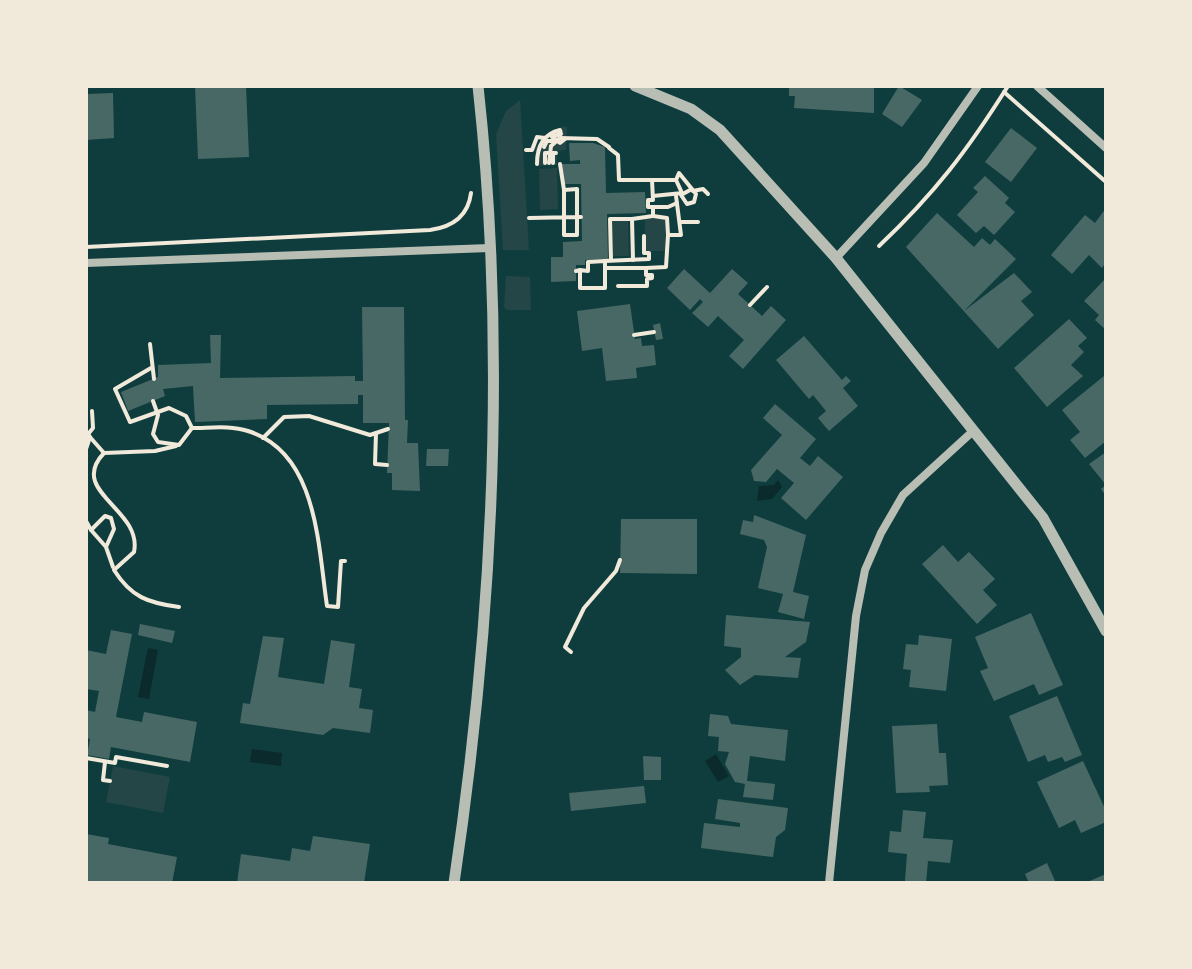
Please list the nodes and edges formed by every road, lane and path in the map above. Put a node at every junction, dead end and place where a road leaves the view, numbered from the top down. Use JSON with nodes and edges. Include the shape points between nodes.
{"nodes":[{"id":1,"x":478,"y":86,"type":"edge"},
{"id":2,"x":635,"y":86,"type":"edge"},
{"id":3,"x":978,"y":86,"type":"edge"},
{"id":4,"x":1008,"y":86,"type":"edge"},
{"id":5,"x":1037,"y":86,"type":"edge"},
{"id":6,"x":1004,"y":92,"type":"junction"},
{"id":7,"x":545,"y":138,"type":"junction"},
{"id":8,"x":554,"y":142,"type":"junction"},
{"id":9,"x":1106,"y":148,"type":"edge"},
{"id":10,"x":526,"y":150,"type":"dead end"},
{"id":11,"x":549,"y":163,"type":"dead end"},
{"id":12,"x":537,"y":164,"type":"dead end"},
{"id":13,"x":560,"y":164,"type":"dead end"},
{"id":14,"x":652,"y":180,"type":"junction"},
{"id":15,"x":676,"y":180,"type":"junction"},
{"id":16,"x":1106,"y":182,"type":"edge"},
{"id":17,"x":471,"y":185,"type":"dead end"},
{"id":18,"x":567,"y":188,"type":"junction"},
{"id":19,"x":692,"y":190,"type":"junction"},
{"id":20,"x":679,"y":194,"type":"junction"},
{"id":21,"x":653,"y":196,"type":"junction"},
{"id":22,"x":695,"y":200,"type":"junction"},
{"id":23,"x":677,"y":203,"type":"junction"},
{"id":24,"x":685,"y":204,"type":"junction"},
{"id":25,"x":653,"y":207,"type":"junction"},
{"id":26,"x":631,"y":216,"type":"junction"},
{"id":27,"x":653,"y":216,"type":"junction"},
{"id":28,"x":579,"y":217,"type":"junction"},
{"id":29,"x":529,"y":218,"type":"dead end"},
{"id":30,"x":564,"y":219,"type":"junction"},
{"id":31,"x":681,"y":222,"type":"junction"},
{"id":32,"x":698,"y":222,"type":"dead end"},
{"id":33,"x":668,"y":235,"type":"junction"},
{"id":34,"x":644,"y":236,"type":"dead end"},
{"id":35,"x":879,"y":246,"type":"dead end"},
{"id":36,"x":86,"y":247,"type":"edge"},
{"id":37,"x":489,"y":248,"type":"junction"},
{"id":38,"x":836,"y":258,"type":"junction"},
{"id":39,"x":611,"y":260,"type":"junction"},
{"id":40,"x":633,"y":260,"type":"junction"},
{"id":41,"x":86,"y":263,"type":"edge"},
{"id":42,"x":605,"y":265,"type":"junction"},
{"id":43,"x":646,"y":268,"type":"junction"},
{"id":44,"x":618,"y":286,"type":"dead end"},
{"id":45,"x":767,"y":287,"type":"dead end"},
{"id":46,"x":750,"y":305,"type":"dead end"},
{"id":47,"x":654,"y":332,"type":"dead end"},
{"id":48,"x":634,"y":335,"type":"dead end"},
{"id":49,"x":150,"y":344,"type":"dead end"},
{"id":50,"x":151,"y":368,"type":"junction"},
{"id":51,"x":154,"y":379,"type":"dead end"},
{"id":52,"x":153,"y":401,"type":"dead end"},
{"id":53,"x":157,"y":410,"type":"junction"},
{"id":54,"x":92,"y":411,"type":"dead end"},
{"id":55,"x":192,"y":428,"type":"junction"},
{"id":56,"x":388,"y":429,"type":"dead end"},
{"id":57,"x":972,"y":432,"type":"junction"},
{"id":58,"x":376,"y":433,"type":"junction"},
{"id":59,"x":88,"y":434,"type":"edge"},
{"id":60,"x":263,"y":438,"type":"junction"},
{"id":61,"x":176,"y":446,"type":"junction"},
{"id":62,"x":86,"y":449,"type":"edge"},
{"id":63,"x":104,"y":453,"type":"junction"},
{"id":64,"x":387,"y":465,"type":"dead end"},
{"id":65,"x":86,"y":521,"type":"edge"},
{"id":66,"x":91,"y":530,"type":"junction"},
{"id":67,"x":106,"y":547,"type":"junction"},
{"id":68,"x":620,"y":560,"type":"dead end"},
{"id":69,"x":345,"y":561,"type":"dead end"},
{"id":70,"x":114,"y":570,"type":"junction"},
{"id":71,"x":179,"y":607,"type":"dead end"},
{"id":72,"x":1106,"y":631,"type":"edge"},
{"id":73,"x":571,"y":652,"type":"dead end"},
{"id":74,"x":86,"y":758,"type":"edge"},
{"id":75,"x":105,"y":762,"type":"junction"},
{"id":76,"x":167,"y":766,"type":"dead end"},
{"id":77,"x":110,"y":781,"type":"dead end"},
{"id":78,"x":454,"y":883,"type":"edge"},
{"id":79,"x":829,"y":883,"type":"edge"}],
"edges":[{"from":1,"to":37,"type":"street"},
{"from":2,"to":38,"type":"street","via":[[691,109],[720,130]]},
{"from":3,"to":38,"type":"street","via":[[924,163]]},
{"from":4,"to":6,"type":"path"},
{"from":5,"to":9,"type":"street"},
{"from":6,"to":16,"type":"path"},
{"from":6,"to":35,"type":"path","via":[[962,158]]},
{"from":7,"to":8,"type":"path","via":[[560,130],[552,136]]},
{"from":7,"to":10,"type":"path","via":[[537,137],[533,148]]},
{"from":7,"to":12,"type":"path"},
{"from":8,"to":11,"type":"path","via":[[547,141]]},
{"from":8,"to":14,"type":"path","via":[[597,139],[618,155],[619,180]]},
{"from":13,"to":18,"type":"path"},
{"from":14,"to":15,"type":"path"},
{"from":14,"to":21,"type":"path"},
{"from":15,"to":19,"type":"path","via":[[679,173]]},
{"from":15,"to":20,"type":"path"},
{"from":17,"to":36,"type":"path","via":[[465,212],[445,228]]},
{"from":18,"to":28,"type":"path","via":[[578,186]]},
{"from":18,"to":30,"type":"path"},
{"from":19,"to":20,"type":"path"},
{"from":19,"to":22,"type":"path"},
{"from":19,"to":22,"type":"path","via":[[708,194]]},
{"from":20,"to":21,"type":"path"},
{"from":20,"to":23,"type":"path"},
{"from":20,"to":24,"type":"path"},
{"from":21,"to":25,"type":"path","via":[[648,207]]},
{"from":22,"to":24,"type":"path"},
{"from":23,"to":24,"type":"path"},
{"from":23,"to":25,"type":"path"},
{"from":23,"to":31,"type":"path"},
{"from":25,"to":27,"type":"path"},
{"from":26,"to":27,"type":"path"},
{"from":26,"to":39,"type":"path","via":[[610,219]]},
{"from":26,"to":40,"type":"path"},
{"from":27,"to":33,"type":"path","via":[[667,218]]},
{"from":28,"to":30,"type":"path"},
{"from":28,"to":30,"type":"path","via":[[577,235],[564,235]]},
{"from":29,"to":30,"type":"path"},
{"from":31,"to":32,"type":"path"},
{"from":31,"to":33,"type":"path","via":[[681,235]]},
{"from":33,"to":43,"type":"path","via":[[666,267]]},
{"from":34,"to":40,"type":"path","via":[[649,259]]},
{"from":37,"to":41,"type":"street"},
{"from":37,"to":78,"type":"street","via":[[487,578]]},
{"from":38,"to":57,"type":"street"},
{"from":39,"to":40,"type":"path"},
{"from":39,"to":42,"type":"path"},
{"from":42,"to":42,"type":"path","via":[[605,288],[580,288],[578,271],[588,271],[588,262]]},
{"from":42,"to":43,"type":"path"},
{"from":43,"to":44,"type":"path","via":[[646,275],[652,275],[647,286]]},
{"from":45,"to":46,"type":"path"},
{"from":47,"to":48,"type":"path"},
{"from":49,"to":50,"type":"path"},
{"from":50,"to":51,"type":"path"},
{"from":50,"to":53,"type":"path","via":[[115,389],[130,422]]},
{"from":52,"to":53,"type":"path"},
{"from":53,"to":55,"type":"path","via":[[180,412]]},
{"from":53,"to":61,"type":"path","via":[[155,439]]},
{"from":54,"to":59,"type":"path"},
{"from":55,"to":60,"type":"path","via":[[237,428]]},
{"from":55,"to":61,"type":"path"},
{"from":56,"to":58,"type":"path"},
{"from":57,"to":72,"type":"street","via":[[1043,518]]},
{"from":57,"to":79,"type":"street","via":[[903,495],[865,570]]},
{"from":58,"to":60,"type":"path","via":[[365,435],[322,419],[284,417]]},
{"from":58,"to":64,"type":"path","via":[[375,464]]},
{"from":59,"to":62,"type":"path"},
{"from":59,"to":63,"type":"path"},
{"from":60,"to":69,"type":"path","via":[[282,451],[306,490],[327,606],[338,607]]},
{"from":61,"to":63,"type":"path"},
{"from":63,"to":70,"type":"path","via":[[95,470],[97,488],[135,534],[134,552]]},
{"from":65,"to":66,"type":"path"},
{"from":66,"to":67,"type":"path"},
{"from":66,"to":67,"type":"path","via":[[101,518],[111,518],[114,534]]},
{"from":67,"to":70,"type":"path"},
{"from":68,"to":73,"type":"path","via":[[584,608],[565,647]]},
{"from":70,"to":71,"type":"path","via":[[135,597]]},
{"from":74,"to":75,"type":"path"},
{"from":75,"to":76,"type":"path","via":[[115,763],[116,757]]},
{"from":75,"to":77,"type":"path","via":[[103,780]]}]}
